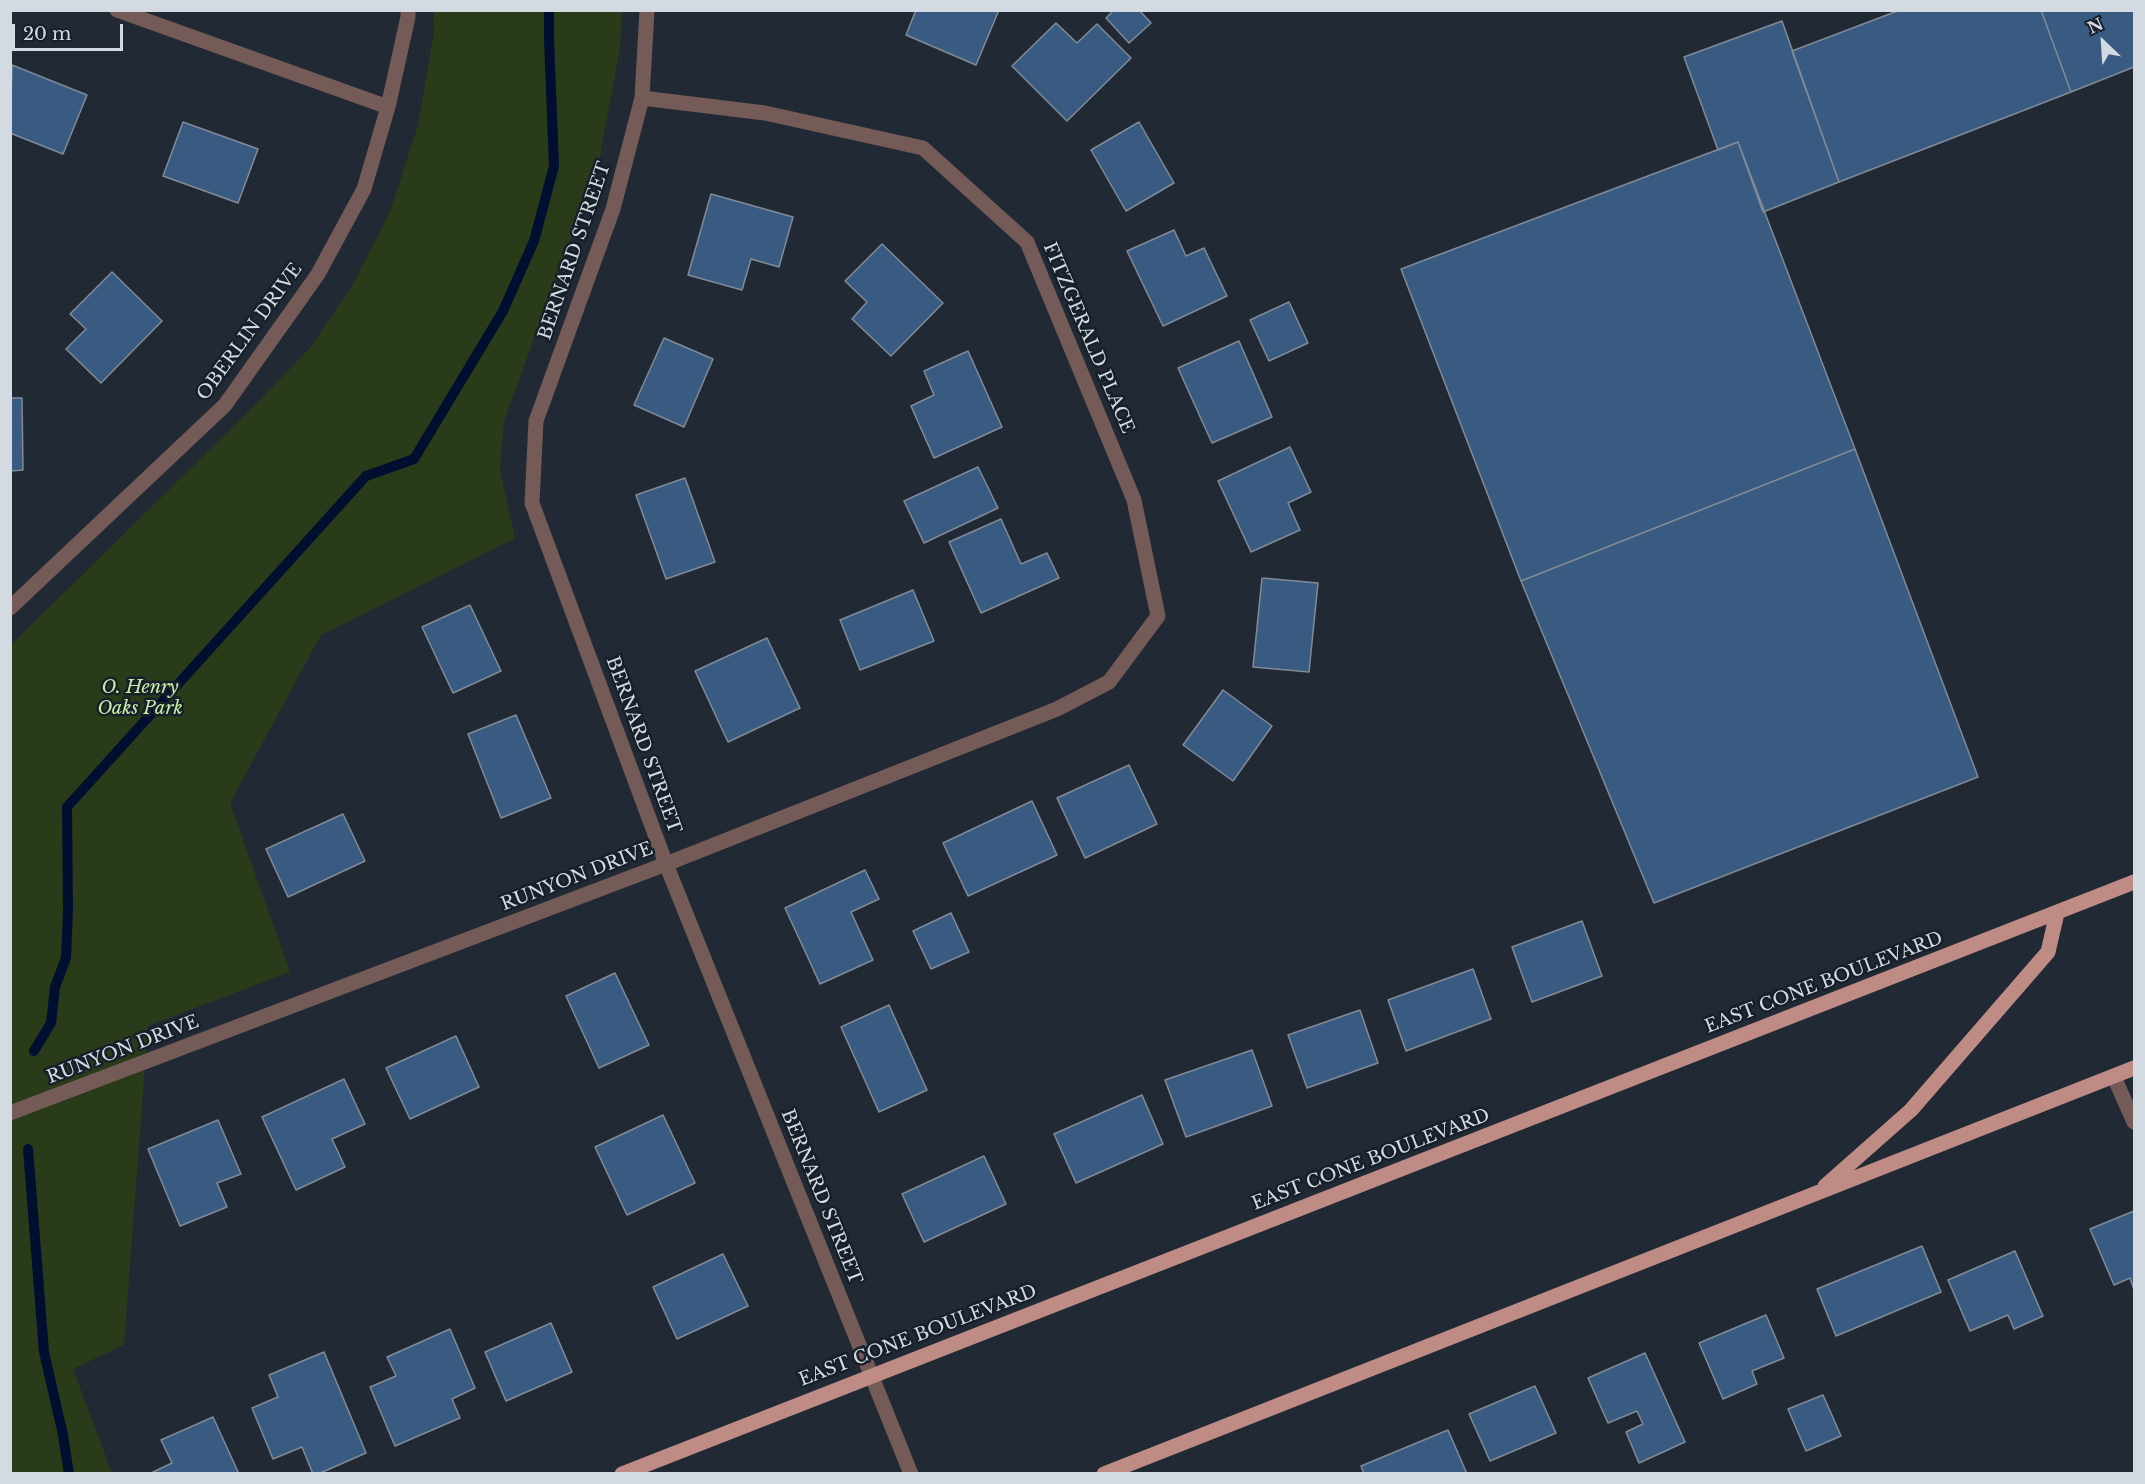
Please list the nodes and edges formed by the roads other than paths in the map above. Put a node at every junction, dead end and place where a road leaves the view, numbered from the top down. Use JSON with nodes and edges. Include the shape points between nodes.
{"nodes":[{"id":1,"x":117,"y":10,"type":"edge"},
{"id":2,"x":408,"y":10,"type":"edge"},
{"id":3,"x":647,"y":10,"type":"edge"},
{"id":4,"x":642,"y":98,"type":"junction"},
{"id":5,"x":388,"y":107,"type":"junction"},
{"id":6,"x":10,"y":608,"type":"edge"},
{"id":7,"x":1158,"y":616,"type":"joint"},
{"id":8,"x":666,"y":864,"type":"junction"},
{"id":9,"x":2134,"y":882,"type":"edge"},
{"id":10,"x":2057,"y":913,"type":"junction"},
{"id":11,"x":2134,"y":1068,"type":"edge"},
{"id":12,"x":2114,"y":1077,"type":"junction"},
{"id":13,"x":10,"y":1113,"type":"edge"},
{"id":14,"x":2134,"y":1122,"type":"edge"},
{"id":15,"x":1816,"y":1194,"type":"junction"},
{"id":16,"x":872,"y":1375,"type":"junction"},
{"id":17,"x":622,"y":1473,"type":"edge"},
{"id":18,"x":911,"y":1473,"type":"edge"},
{"id":19,"x":1104,"y":1473,"type":"edge"}],
"edges":[{"from":1,"to":5,"type":"street"},
{"from":2,"to":5,"type":"street","name":"OBERLIN DRIVE"},
{"from":3,"to":4,"type":"street","name":"BERNARD STREET"},
{"from":4,"to":7,"type":"street","name":"FITZGERALD PLACE","via":[[765,113],[923,148],[1027,242],[1134,500]]},
{"from":4,"to":8,"type":"street","name":"BERNARD STREET","via":[[613,209],[536,421],[532,503]]},
{"from":5,"to":6,"type":"street","name":"OBERLIN DRIVE","via":[[364,189],[318,274],[225,405]]},
{"from":7,"to":8,"type":"street","name":"RUNYON DRIVE","via":[[1109,682],[1057,709]]},
{"from":8,"to":13,"type":"street","name":"RUNYON DRIVE"},
{"from":8,"to":16,"type":"street","name":"BERNARD STREET"},
{"from":9,"to":10,"type":"main road","name":"EAST CONE BOULEVARD"},
{"from":10,"to":15,"type":"main road","via":[[2048,952],[1911,1110]]},
{"from":10,"to":16,"type":"main road","name":"EAST CONE BOULEVARD"},
{"from":11,"to":12,"type":"main road"},
{"from":12,"to":14,"type":"street"},
{"from":12,"to":15,"type":"main road"},
{"from":15,"to":19,"type":"main road"},
{"from":16,"to":17,"type":"main road","name":"EAST CONE BOULEVARD"},
{"from":16,"to":18,"type":"street","name":"BERNARD STREET"}]}
